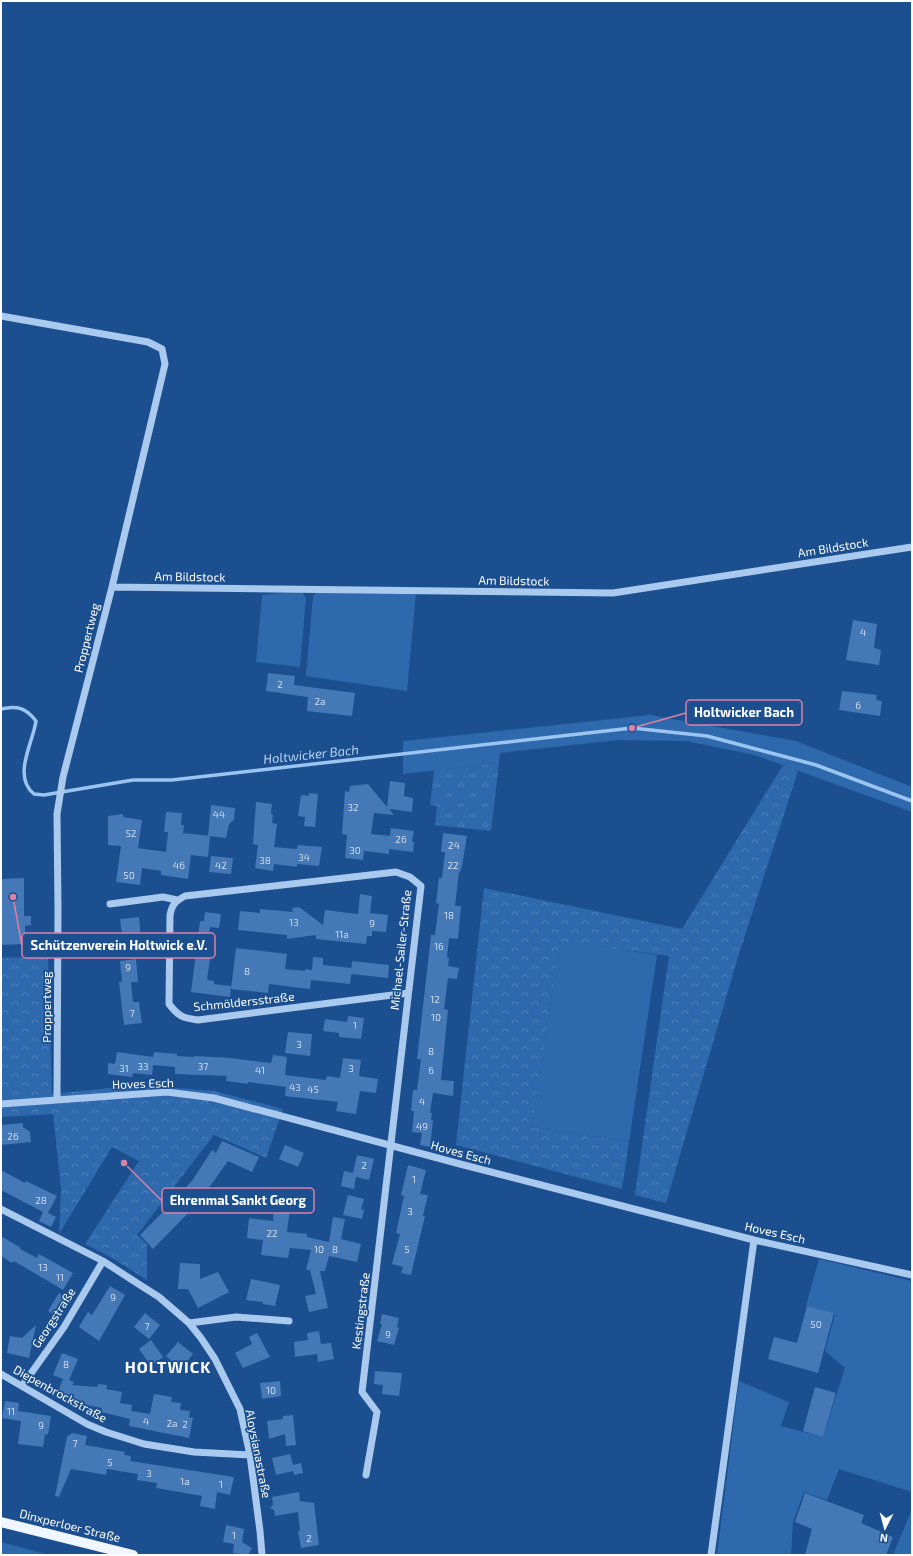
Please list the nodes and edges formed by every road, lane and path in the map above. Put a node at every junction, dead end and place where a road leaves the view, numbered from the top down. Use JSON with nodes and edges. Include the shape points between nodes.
{"nodes":[{"id":1,"x":1,"y":316,"type":"edge"},
{"id":2,"x":912,"y":547,"type":"edge"},
{"id":3,"x":112,"y":587,"type":"junction"},
{"id":4,"x":177,"y":900,"type":"junction"},
{"id":5,"x":110,"y":904,"type":"dead end"},
{"id":6,"x":408,"y":993,"type":"junction"},
{"id":7,"x":57,"y":1099,"type":"junction"},
{"id":8,"x":1,"y":1104,"type":"edge"},
{"id":9,"x":391,"y":1145,"type":"junction"},
{"id":10,"x":1,"y":1209,"type":"edge"},
{"id":11,"x":754,"y":1240,"type":"junction"},
{"id":12,"x":103,"y":1261,"type":"junction"},
{"id":13,"x":912,"y":1275,"type":"edge"},
{"id":14,"x":289,"y":1321,"type":"dead end"},
{"id":15,"x":190,"y":1323,"type":"junction"},
{"id":16,"x":1,"y":1374,"type":"edge"},
{"id":17,"x":22,"y":1386,"type":"junction"},
{"id":18,"x":250,"y":1455,"type":"junction"},
{"id":19,"x":366,"y":1475,"type":"dead end"},
{"id":20,"x":1,"y":1522,"type":"edge"},
{"id":21,"x":133,"y":1555,"type":"edge"},
{"id":22,"x":262,"y":1555,"type":"edge"},
{"id":23,"x":711,"y":1555,"type":"edge"}],
"edges":[{"from":1,"to":3,"type":"street","name":"Proppertweg","via":[[148,342],[162,349],[165,364]]},
{"from":2,"to":3,"type":"street","name":"Am Bildstock","via":[[613,593]]},
{"from":3,"to":7,"type":"street","name":"Proppertweg","via":[[63,776],[57,814]]},
{"from":4,"to":5,"type":"street","via":[[163,897]]},
{"from":4,"to":6,"type":"street","name":"Schmöldersstraße","via":[[171,906],[170,915],[169,1004],[184,1018],[198,1020]]},
{"from":4,"to":6,"type":"street","name":"Michael-Sailer-Straße","via":[[185,896],[396,872],[410,877],[420,886]]},
{"from":6,"to":9,"type":"street","name":"Michael-Sailer-Straße"},
{"from":7,"to":8,"type":"street","name":"Hoves Esch"},
{"from":7,"to":9,"type":"street","name":"Hoves Esch","via":[[166,1092],[214,1098]]},
{"from":9,"to":11,"type":"street","name":"Hoves Esch"},
{"from":9,"to":19,"type":"street","name":"Kestingstraße","via":[[362,1392],[376,1412]]},
{"from":10,"to":12,"type":"street","name":"Aloysianastraße"},
{"from":11,"to":13,"type":"street","name":"Hoves Esch"},
{"from":11,"to":23,"type":"street"},
{"from":12,"to":15,"type":"street","name":"Aloysianastraße","via":[[159,1297]]},
{"from":12,"to":17,"type":"street","name":"Georgstraße","via":[[64,1327]]},
{"from":14,"to":15,"type":"street","via":[[236,1317]]},
{"from":15,"to":18,"type":"street","name":"Aloysianastraße","via":[[215,1358],[240,1409]]},
{"from":16,"to":17,"type":"street","name":"Diepenbrockstraße"},
{"from":17,"to":18,"type":"street","name":"Diepenbrockstraße","via":[[87,1424],[144,1444],[194,1452]]},
{"from":18,"to":22,"type":"street","name":"Aloysianastraße"},
{"from":20,"to":21,"type":"main road","name":"Dinxperloer Straße"}]}
